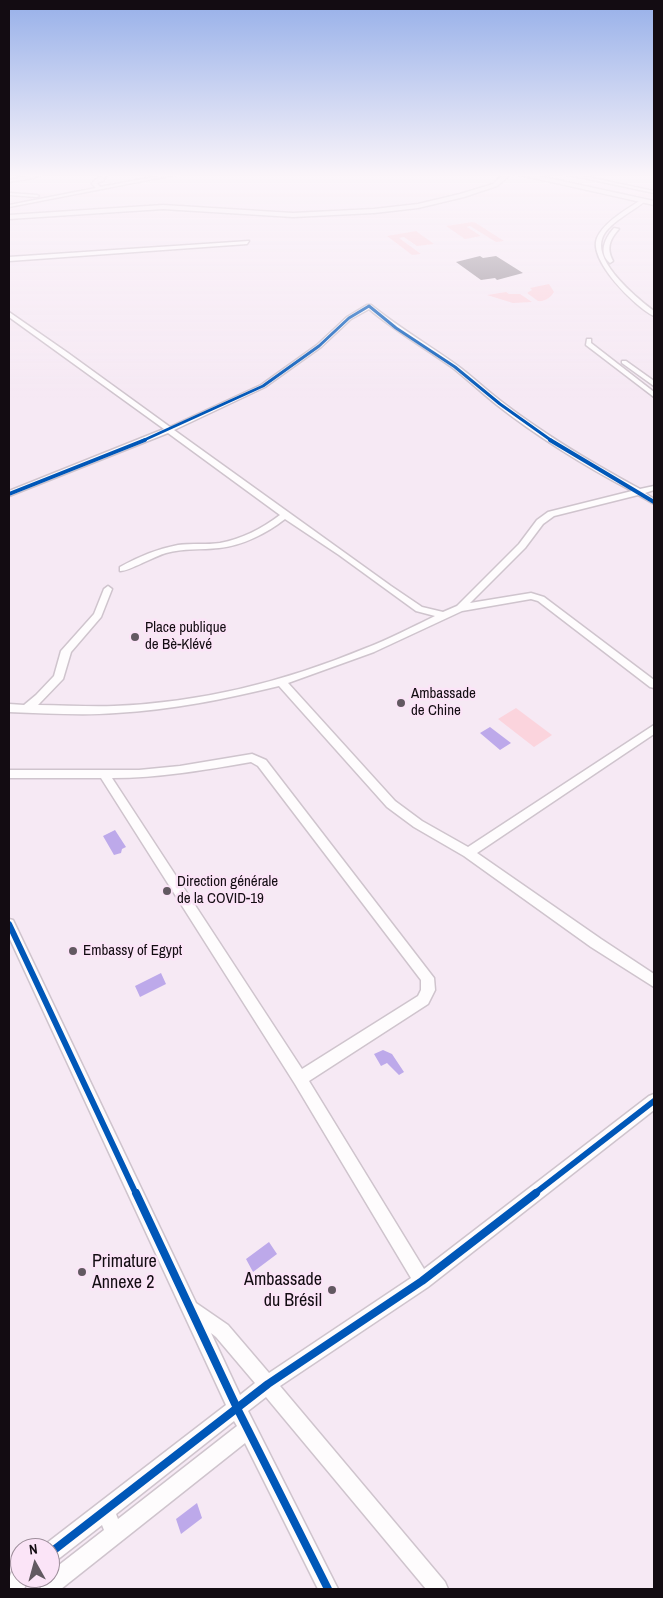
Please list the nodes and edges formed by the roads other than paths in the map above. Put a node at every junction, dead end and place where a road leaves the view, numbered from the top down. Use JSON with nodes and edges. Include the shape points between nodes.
{"nodes":[{"id":1,"x":155,"y":249,"type":"edge"},
{"id":2,"x":599,"y":249,"type":"edge"},
{"id":3,"x":606,"y":249,"type":"edge"},
{"id":4,"x":9,"y":259,"type":"edge"},
{"id":5,"x":654,"y":308,"type":"edge"},
{"id":6,"x":9,"y":314,"type":"edge"},
{"id":7,"x":654,"y":314,"type":"edge"},
{"id":8,"x":654,"y":384,"type":"edge"},
{"id":9,"x":654,"y":394,"type":"edge"},
{"id":10,"x":168,"y":430,"type":"junction"},
{"id":11,"x":654,"y":488,"type":"edge"},
{"id":12,"x":639,"y":492,"type":"junction"},
{"id":13,"x":9,"y":494,"type":"edge"},
{"id":14,"x":654,"y":502,"type":"edge"},
{"id":15,"x":285,"y":515,"type":"junction"},
{"id":16,"x":123,"y":569,"type":"dead end"},
{"id":17,"x":108,"y":589,"type":"dead end"},
{"id":18,"x":460,"y":608,"type":"junction"},
{"id":19,"x":443,"y":615,"type":"junction"},
{"id":20,"x":281,"y":682,"type":"junction"},
{"id":21,"x":654,"y":685,"type":"edge"},
{"id":22,"x":9,"y":708,"type":"edge"},
{"id":23,"x":27,"y":708,"type":"junction"},
{"id":24,"x":654,"y":729,"type":"edge"},
{"id":25,"x":9,"y":774,"type":"edge"},
{"id":26,"x":105,"y":776,"type":"junction"},
{"id":27,"x":468,"y":853,"type":"junction"},
{"id":28,"x":9,"y":924,"type":"edge"},
{"id":29,"x":654,"y":981,"type":"edge"},
{"id":30,"x":300,"y":1079,"type":"junction"},
{"id":31,"x":654,"y":1100,"type":"edge"},
{"id":32,"x":422,"y":1281,"type":"junction"},
{"id":33,"x":190,"y":1308,"type":"junction"},
{"id":34,"x":268,"y":1384,"type":"junction"},
{"id":35,"x":238,"y":1408,"type":"junction"},
{"id":36,"x":248,"y":1429,"type":"junction"},
{"id":37,"x":106,"y":1510,"type":"junction"},
{"id":38,"x":115,"y":1534,"type":"junction"},
{"id":39,"x":60,"y":1545,"type":"edge"},
{"id":40,"x":50,"y":1589,"type":"edge"},
{"id":41,"x":328,"y":1589,"type":"edge"},
{"id":42,"x":438,"y":1589,"type":"edge"}],
"edges":[{"from":1,"to":4,"type":"street"},
{"from":2,"to":7,"type":"street","via":[[606,266],[629,293]]},
{"from":3,"to":5,"type":"street","via":[[619,273]]},
{"from":6,"to":10,"type":"street"},
{"from":8,"to":9,"type":"street","via":[[597,342],[586,339],[588,344]]},
{"from":10,"to":12,"type":"street","via":[[263,386],[369,306],[551,440]]},
{"from":10,"to":13,"type":"street"},
{"from":10,"to":15,"type":"street"},
{"from":11,"to":12,"type":"street"},
{"from":12,"to":14,"type":"street"},
{"from":12,"to":18,"type":"street","via":[[551,514]]},
{"from":15,"to":16,"type":"street","via":[[276,524],[253,536],[221,545],[169,550],[142,558]]},
{"from":15,"to":19,"type":"street","via":[[419,609]]},
{"from":17,"to":23,"type":"street","via":[[98,615],[66,651],[59,677]]},
{"from":18,"to":19,"type":"street"},
{"from":18,"to":21,"type":"street","via":[[538,597]]},
{"from":19,"to":20,"type":"street","via":[[371,650]]},
{"from":20,"to":23,"type":"street","via":[[160,706],[114,710]]},
{"from":20,"to":27,"type":"street","via":[[391,804]]},
{"from":22,"to":23,"type":"street"},
{"from":24,"to":27,"type":"street"},
{"from":25,"to":26,"type":"street"},
{"from":26,"to":30,"type":"street"},
{"from":26,"to":30,"type":"street","via":[[180,770],[252,758],[262,763],[427,978],[428,990],[423,1000]]},
{"from":27,"to":29,"type":"street"},
{"from":28,"to":33,"type":"street"},
{"from":30,"to":32,"type":"street"},
{"from":31,"to":32,"type":"street"},
{"from":32,"to":34,"type":"street"},
{"from":33,"to":34,"type":"street","via":[[222,1331]]},
{"from":33,"to":35,"type":"street"},
{"from":34,"to":35,"type":"street"},
{"from":34,"to":42,"type":"street"},
{"from":35,"to":36,"type":"street"},
{"from":35,"to":37,"type":"street"},
{"from":36,"to":38,"type":"street"},
{"from":36,"to":41,"type":"street"},
{"from":37,"to":38,"type":"street"},
{"from":37,"to":39,"type":"street"},
{"from":38,"to":40,"type":"street","via":[[56,1580]]}]}
